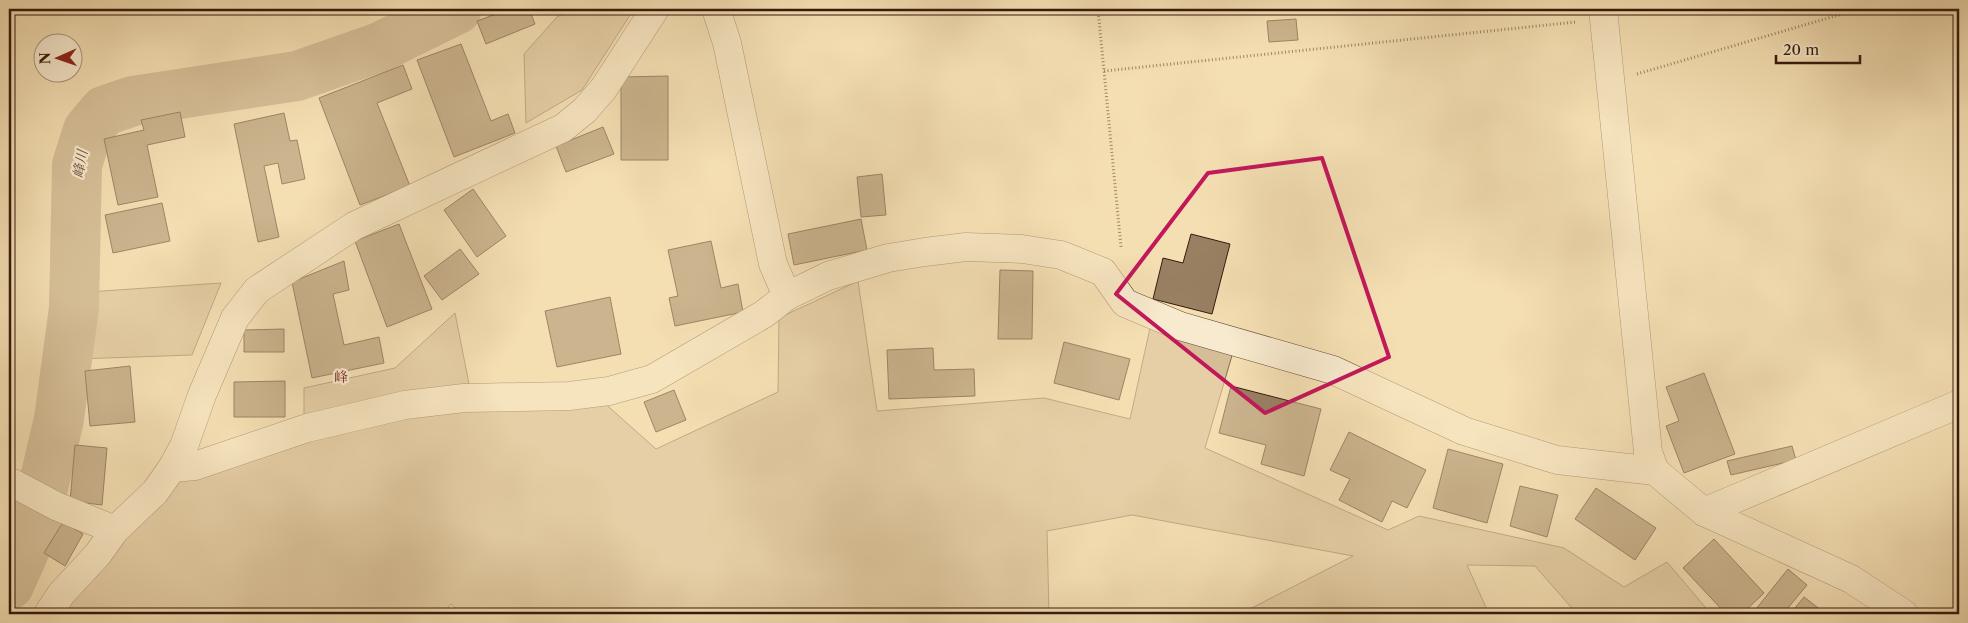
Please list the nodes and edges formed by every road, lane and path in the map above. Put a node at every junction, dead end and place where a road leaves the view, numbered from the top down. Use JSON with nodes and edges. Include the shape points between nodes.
{"nodes":[{"id":1,"x":655,"y":9,"type":"edge"},
{"id":2,"x":716,"y":9,"type":"edge"},
{"id":3,"x":1098,"y":9,"type":"edge"},
{"id":4,"x":1859,"y":9,"type":"edge"},
{"id":5,"x":1603,"y":14,"type":"edge"},
{"id":6,"x":1104,"y":71,"type":"junction"},
{"id":7,"x":1610,"y":82,"type":"junction"},
{"id":8,"x":1103,"y":272,"type":"junction"},
{"id":9,"x":786,"y":296,"type":"junction"},
{"id":10,"x":1959,"y":404,"type":"edge"},
{"id":11,"x":172,"y":468,"type":"junction"},
{"id":12,"x":1655,"y":471,"type":"junction"},
{"id":13,"x":11,"y":483,"type":"edge"},
{"id":14,"x":1704,"y":512,"type":"junction"},
{"id":15,"x":115,"y":530,"type":"junction"},
{"id":16,"x":57,"y":608,"type":"edge"},
{"id":17,"x":1904,"y":614,"type":"edge"}],
"edges":[{"from":1,"to":11,"type":"street","via":[[604,88],[563,128],[354,226],[257,290],[235,318],[184,446]]},
{"from":2,"to":9,"type":"street","via":[[727,43],[773,264]]},
{"from":3,"to":6,"type":"path"},
{"from":4,"to":7,"type":"path"},
{"from":5,"to":6,"type":"path"},
{"from":5,"to":7,"type":"street"},
{"from":6,"to":8,"type":"path","via":[[1122,247]]},
{"from":7,"to":12,"type":"street","via":[[1648,452]]},
{"from":8,"to":9,"type":"street","via":[[1061,255],[1022,249],[966,248],[888,258],[828,276]]},
{"from":8,"to":12,"type":"street","via":[[1125,303],[1180,326],[1333,370],[1464,431],[1557,460]]},
{"from":9,"to":11,"type":"street","via":[[764,314],[652,379],[609,391],[569,396],[464,398],[405,405],[307,428],[196,466]]},
{"from":10,"to":14,"type":"street"},
{"from":11,"to":15,"type":"street","via":[[155,492]]},
{"from":12,"to":14,"type":"street"},
{"from":13,"to":15,"type":"street"},
{"from":14,"to":17,"type":"street","via":[[1851,579]]},
{"from":15,"to":16,"type":"street"}]}
